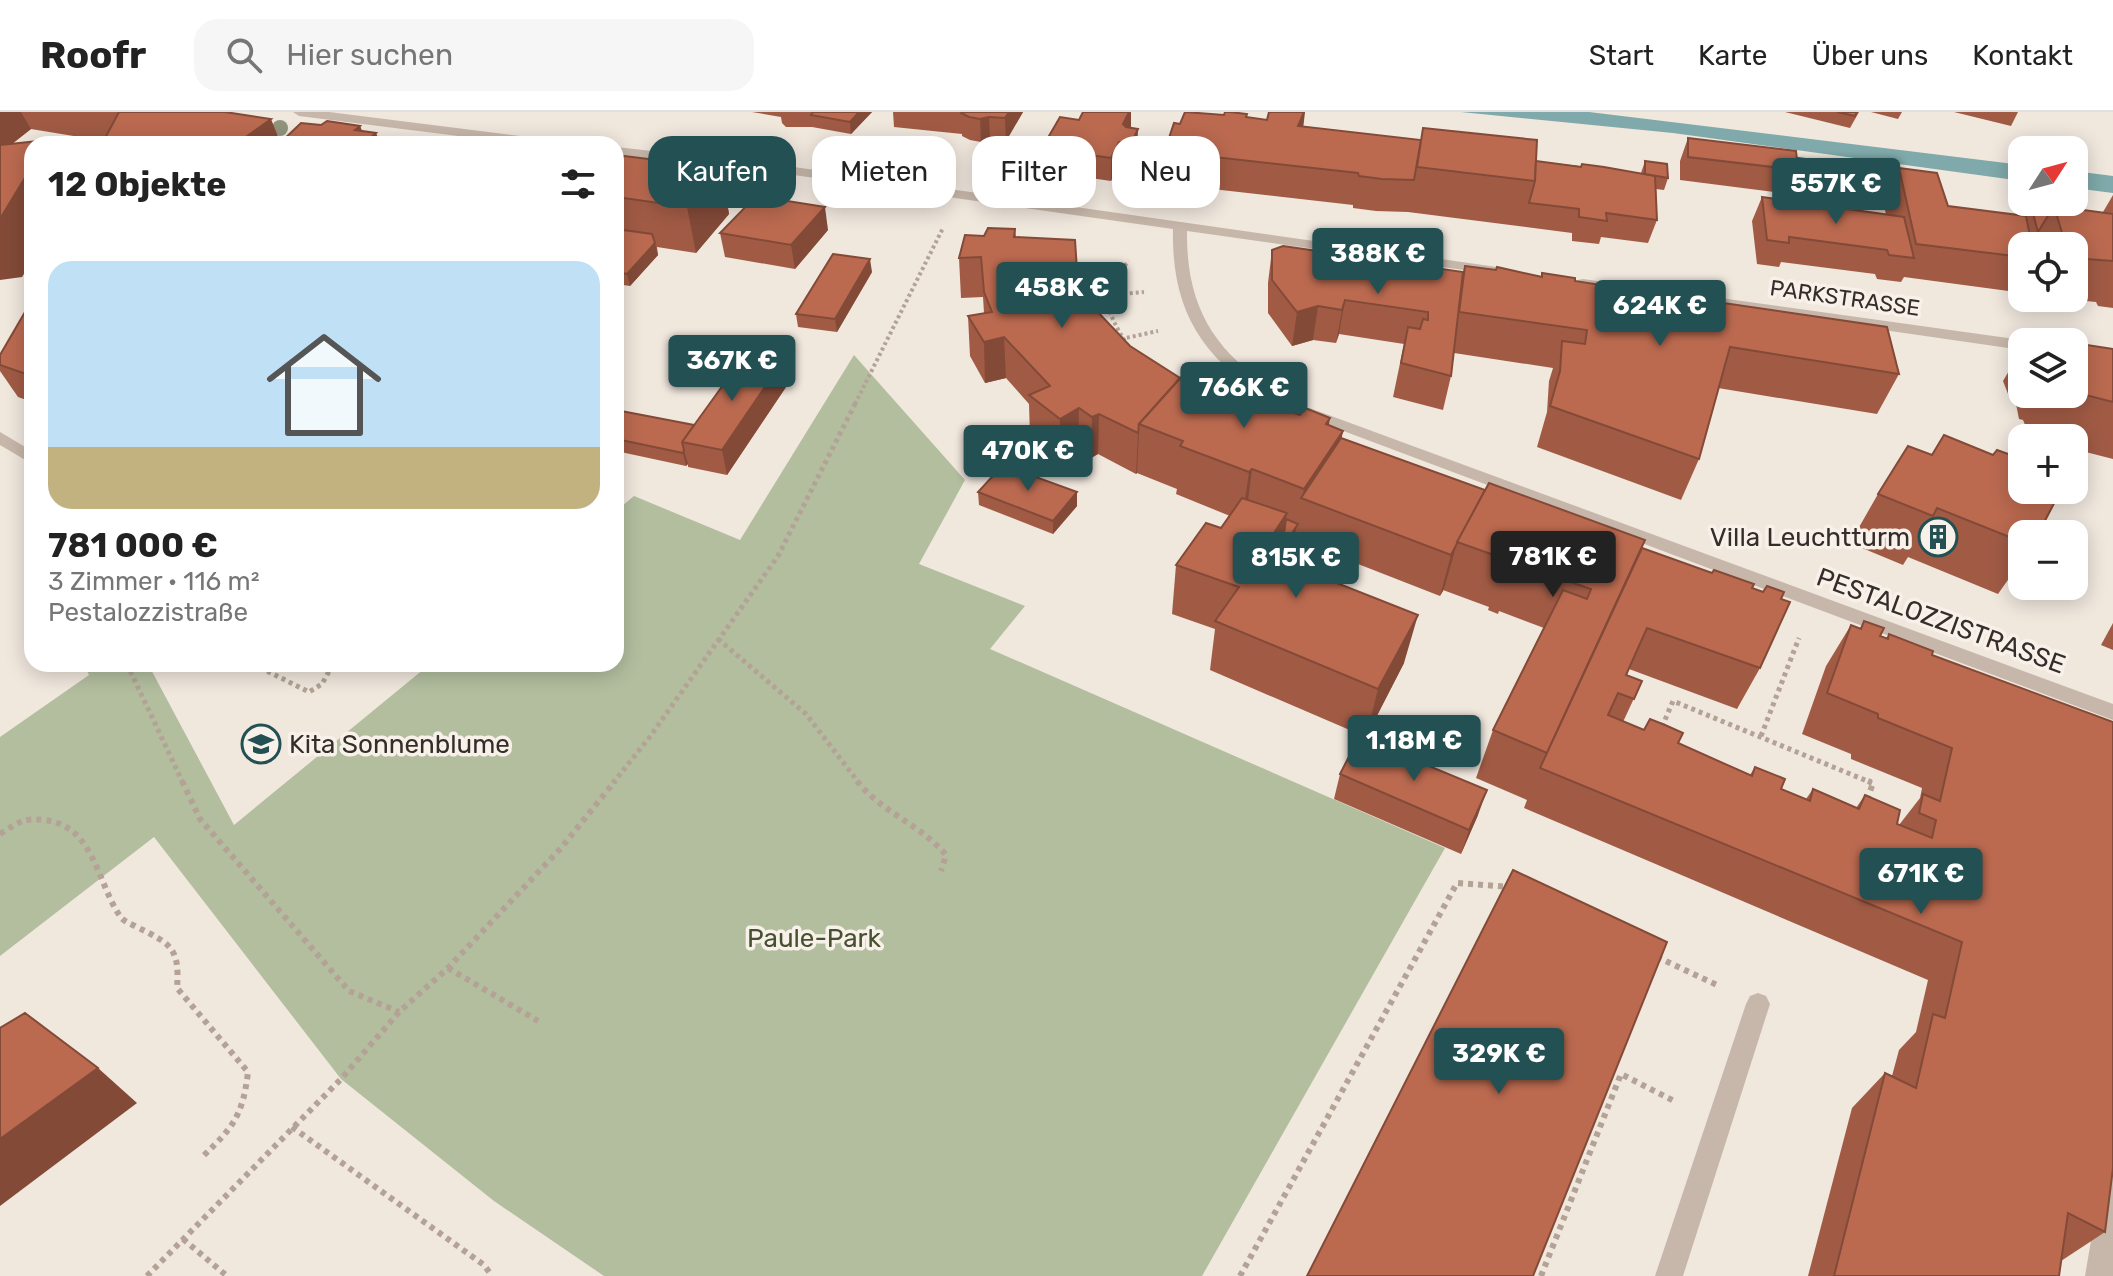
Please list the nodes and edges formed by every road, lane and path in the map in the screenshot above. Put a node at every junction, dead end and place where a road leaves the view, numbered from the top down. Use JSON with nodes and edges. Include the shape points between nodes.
{"nodes":[{"id":1,"x":299,"y":112,"type":"edge"},
{"id":2,"x":489,"y":136,"type":"edge"},
{"id":3,"x":624,"y":152,"type":"edge"},
{"id":4,"x":946,"y":223,"type":"dead end"},
{"id":5,"x":1180,"y":226,"type":"junction"},
{"id":6,"x":1129,"y":261,"type":"dead end"},
{"id":7,"x":1061,"y":265,"type":"edge"},
{"id":8,"x":1119,"y":269,"type":"junction"},
{"id":9,"x":1504,"y":272,"type":"edge"},
{"id":10,"x":1567,"y":281,"type":"edge"},
{"id":11,"x":1145,"y":292,"type":"dead end"},
{"id":12,"x":1106,"y":296,"type":"junction"},
{"id":13,"x":1074,"y":298,"type":"edge"},
{"id":14,"x":1163,"y":330,"type":"dead end"},
{"id":15,"x":1123,"y":338,"type":"junction"},
{"id":16,"x":1113,"y":341,"type":"edge"},
{"id":17,"x":2008,"y":343,"type":"edge"},
{"id":18,"x":1130,"y":349,"type":"edge"},
{"id":19,"x":0,"y":437,"type":"edge"},
{"id":20,"x":24,"y":454,"type":"edge"},
{"id":21,"x":1802,"y":629,"type":"dead end"},
{"id":22,"x":718,"y":639,"type":"junction"},
{"id":23,"x":131,"y":672,"type":"edge"},
{"id":24,"x":269,"y":672,"type":"edge"},
{"id":25,"x":329,"y":672,"type":"edge"},
{"id":26,"x":2113,"y":712,"type":"edge"},
{"id":27,"x":1761,"y":736,"type":"junction"},
{"id":28,"x":1656,"y":740,"type":"edge"},
{"id":29,"x":1863,"y":812,"type":"edge"},
{"id":30,"x":0,"y":834,"type":"edge"},
{"id":31,"x":941,"y":871,"type":"dead end"},
{"id":32,"x":1513,"y":887,"type":"edge"},
{"id":33,"x":1654,"y":955,"type":"edge"},
{"id":34,"x":448,"y":968,"type":"junction"},
{"id":35,"x":1758,"y":1004,"type":"joint"},
{"id":36,"x":399,"y":1012,"type":"junction"},
{"id":37,"x":538,"y":1021,"type":"dead end"},
{"id":38,"x":1718,"y":1124,"type":"junction"},
{"id":39,"x":292,"y":1127,"type":"junction"},
{"id":40,"x":202,"y":1157,"type":"dead end"},
{"id":41,"x":2113,"y":1188,"type":"edge"},
{"id":42,"x":183,"y":1239,"type":"junction"},
{"id":43,"x":147,"y":1276,"type":"edge"},
{"id":44,"x":227,"y":1276,"type":"edge"},
{"id":45,"x":492,"y":1276,"type":"edge"},
{"id":46,"x":1240,"y":1276,"type":"edge"},
{"id":47,"x":1541,"y":1276,"type":"edge"},
{"id":48,"x":1669,"y":1276,"type":"edge"},
{"id":49,"x":2099,"y":1276,"type":"edge"}],
"edges":[{"from":1,"to":2,"type":"street"},
{"from":3,"to":5,"type":"street"},
{"from":4,"to":22,"type":"path","via":[[778,556]]},
{"from":5,"to":9,"type":"street"},
{"from":5,"to":26,"type":"street","name":"PESTALOZZISTRASSE","via":[[1180,282],[1205,335],[1229,366],[1279,401]]},
{"from":6,"to":8,"type":"path"},
{"from":7,"to":8,"type":"path"},
{"from":8,"to":12,"type":"path"},
{"from":10,"to":17,"type":"street","name":"PARKSTRASSE"},
{"from":11,"to":12,"type":"path"},
{"from":12,"to":13,"type":"path"},
{"from":12,"to":15,"type":"path"},
{"from":14,"to":15,"type":"path"},
{"from":15,"to":16,"type":"path"},
{"from":15,"to":18,"type":"path"},
{"from":19,"to":20,"type":"street"},
{"from":21,"to":27,"type":"path"},
{"from":22,"to":31,"type":"path","via":[[806,714],[871,799],[930,836],[946,855]]},
{"from":22,"to":34,"type":"path","via":[[649,738],[561,848]]},
{"from":23,"to":36,"type":"path","via":[[200,819],[349,991]]},
{"from":24,"to":25,"type":"path","via":[[309,692]]},
{"from":27,"to":28,"type":"path","via":[[1673,701]]},
{"from":27,"to":29,"type":"path","via":[[1873,783]]},
{"from":30,"to":40,"type":"path","via":[[24,818],[53,821],[74,831],[121,919],[169,943],[179,961],[177,988],[248,1072],[244,1110]]},
{"from":32,"to":46,"type":"path","via":[[1457,883]]},
{"from":33,"to":35,"type":"path"},
{"from":34,"to":36,"type":"path"},
{"from":34,"to":37,"type":"path"},
{"from":35,"to":38,"type":"street"},
{"from":36,"to":39,"type":"path"},
{"from":38,"to":47,"type":"path","via":[[1621,1074]]},
{"from":38,"to":48,"type":"street"},
{"from":39,"to":42,"type":"path"},
{"from":39,"to":45,"type":"path","via":[[484,1265]]},
{"from":41,"to":49,"type":"street"},
{"from":42,"to":43,"type":"path"},
{"from":42,"to":44,"type":"path"}]}
